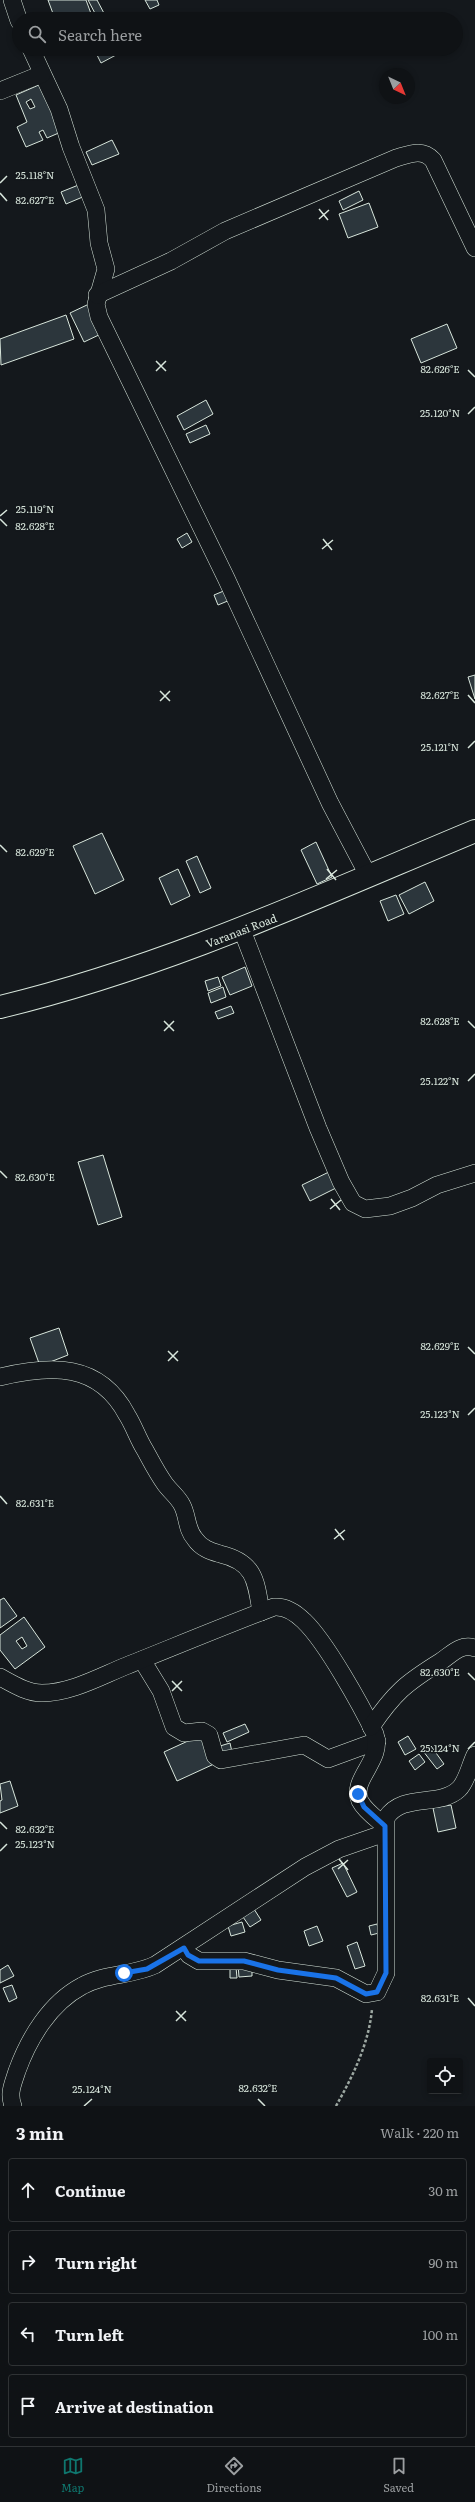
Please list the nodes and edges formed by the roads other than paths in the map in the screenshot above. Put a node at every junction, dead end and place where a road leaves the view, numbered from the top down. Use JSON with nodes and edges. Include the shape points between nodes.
{"nodes":[{"id":1,"x":12,"y":0,"type":"edge"},
{"id":2,"x":16,"y":12,"type":"edge"},
{"id":3,"x":34,"y":56,"type":"edge"},
{"id":4,"x":42,"y":74,"type":"junction"},
{"id":5,"x":0,"y":90,"type":"edge"},
{"id":6,"x":475,"y":248,"type":"edge"},
{"id":7,"x":97,"y":295,"type":"junction"},
{"id":8,"x":475,"y":830,"type":"edge"},
{"id":9,"x":368,"y":877,"type":"junction"},
{"id":10,"x":242,"y":930,"type":"junction"},
{"id":11,"x":0,"y":1007,"type":"edge"},
{"id":12,"x":475,"y":1173,"type":"edge"},
{"id":13,"x":0,"y":1377,"type":"edge"},
{"id":14,"x":261,"y":1612,"type":"junction"},
{"id":15,"x":475,"y":1648,"type":"edge"},
{"id":16,"x":142,"y":1660,"type":"junction"},
{"id":17,"x":0,"y":1677,"type":"edge"},
{"id":18,"x":374,"y":1734,"type":"junction"},
{"id":19,"x":475,"y":1755,"type":"edge"},
{"id":20,"x":385,"y":1829,"type":"junction"},
{"id":21,"x":184,"y":1948,"type":"junction"},
{"id":22,"x":13,"y":2106,"type":"edge"}],
"edges":[{"from":1,"to":2,"type":"street"},
{"from":3,"to":4,"type":"street"},
{"from":4,"to":5,"type":"street"},
{"from":4,"to":7,"type":"street","via":[[59,109],[96,210],[99,243],[106,269]]},
{"from":6,"to":7,"type":"street","via":[[433,160],[420,152],[396,158],[245,221],[171,261]]},
{"from":7,"to":9,"type":"street","via":[[99,317],[226,578],[330,803]]},
{"from":8,"to":9,"type":"highway","name":"Varanasi Road"},
{"from":9,"to":10,"type":"highway","name":"Varanasi Road"},
{"from":10,"to":11,"type":"highway","name":"Varanasi Road","via":[[87,985]]},
{"from":10,"to":12,"type":"street","via":[[318,1128],[352,1203],[365,1209],[390,1206],[437,1185]]},
{"from":13,"to":14,"type":"street","via":[[59,1368],[96,1380],[110,1390],[127,1414],[139,1441],[166,1485],[183,1506],[188,1527],[194,1538],[202,1547],[245,1563],[256,1584]]},
{"from":14,"to":16,"type":"street"},
{"from":14,"to":18,"type":"street","via":[[280,1607],[296,1614],[305,1622],[328,1652]]},
{"from":15,"to":18,"type":"street","via":[[459,1649],[405,1684],[392,1698]]},
{"from":16,"to":17,"type":"street","via":[[53,1692],[41,1693]]},
{"from":16,"to":18,"type":"street","via":[[160,1691],[174,1727],[184,1733],[202,1731],[209,1735],[215,1756],[221,1760],[304,1745],[328,1759]]},
{"from":18,"to":20,"type":"street","via":[[377,1749],[358,1794],[364,1807]]},
{"from":19,"to":20,"type":"street","via":[[460,1788],[452,1795],[408,1803],[396,1808],[386,1818]]},
{"from":20,"to":21,"type":"street","via":[[305,1867]]},
{"from":20,"to":21,"type":"street","via":[[386,1973],[381,1988],[372,1994],[366,1994],[346,1982],[324,1976],[278,1970],[244,1961],[199,1961],[188,1955]]},
{"from":21,"to":22,"type":"street","via":[[147,1969],[99,1978],[63,1999],[28,2043],[11,2089]]}]}
